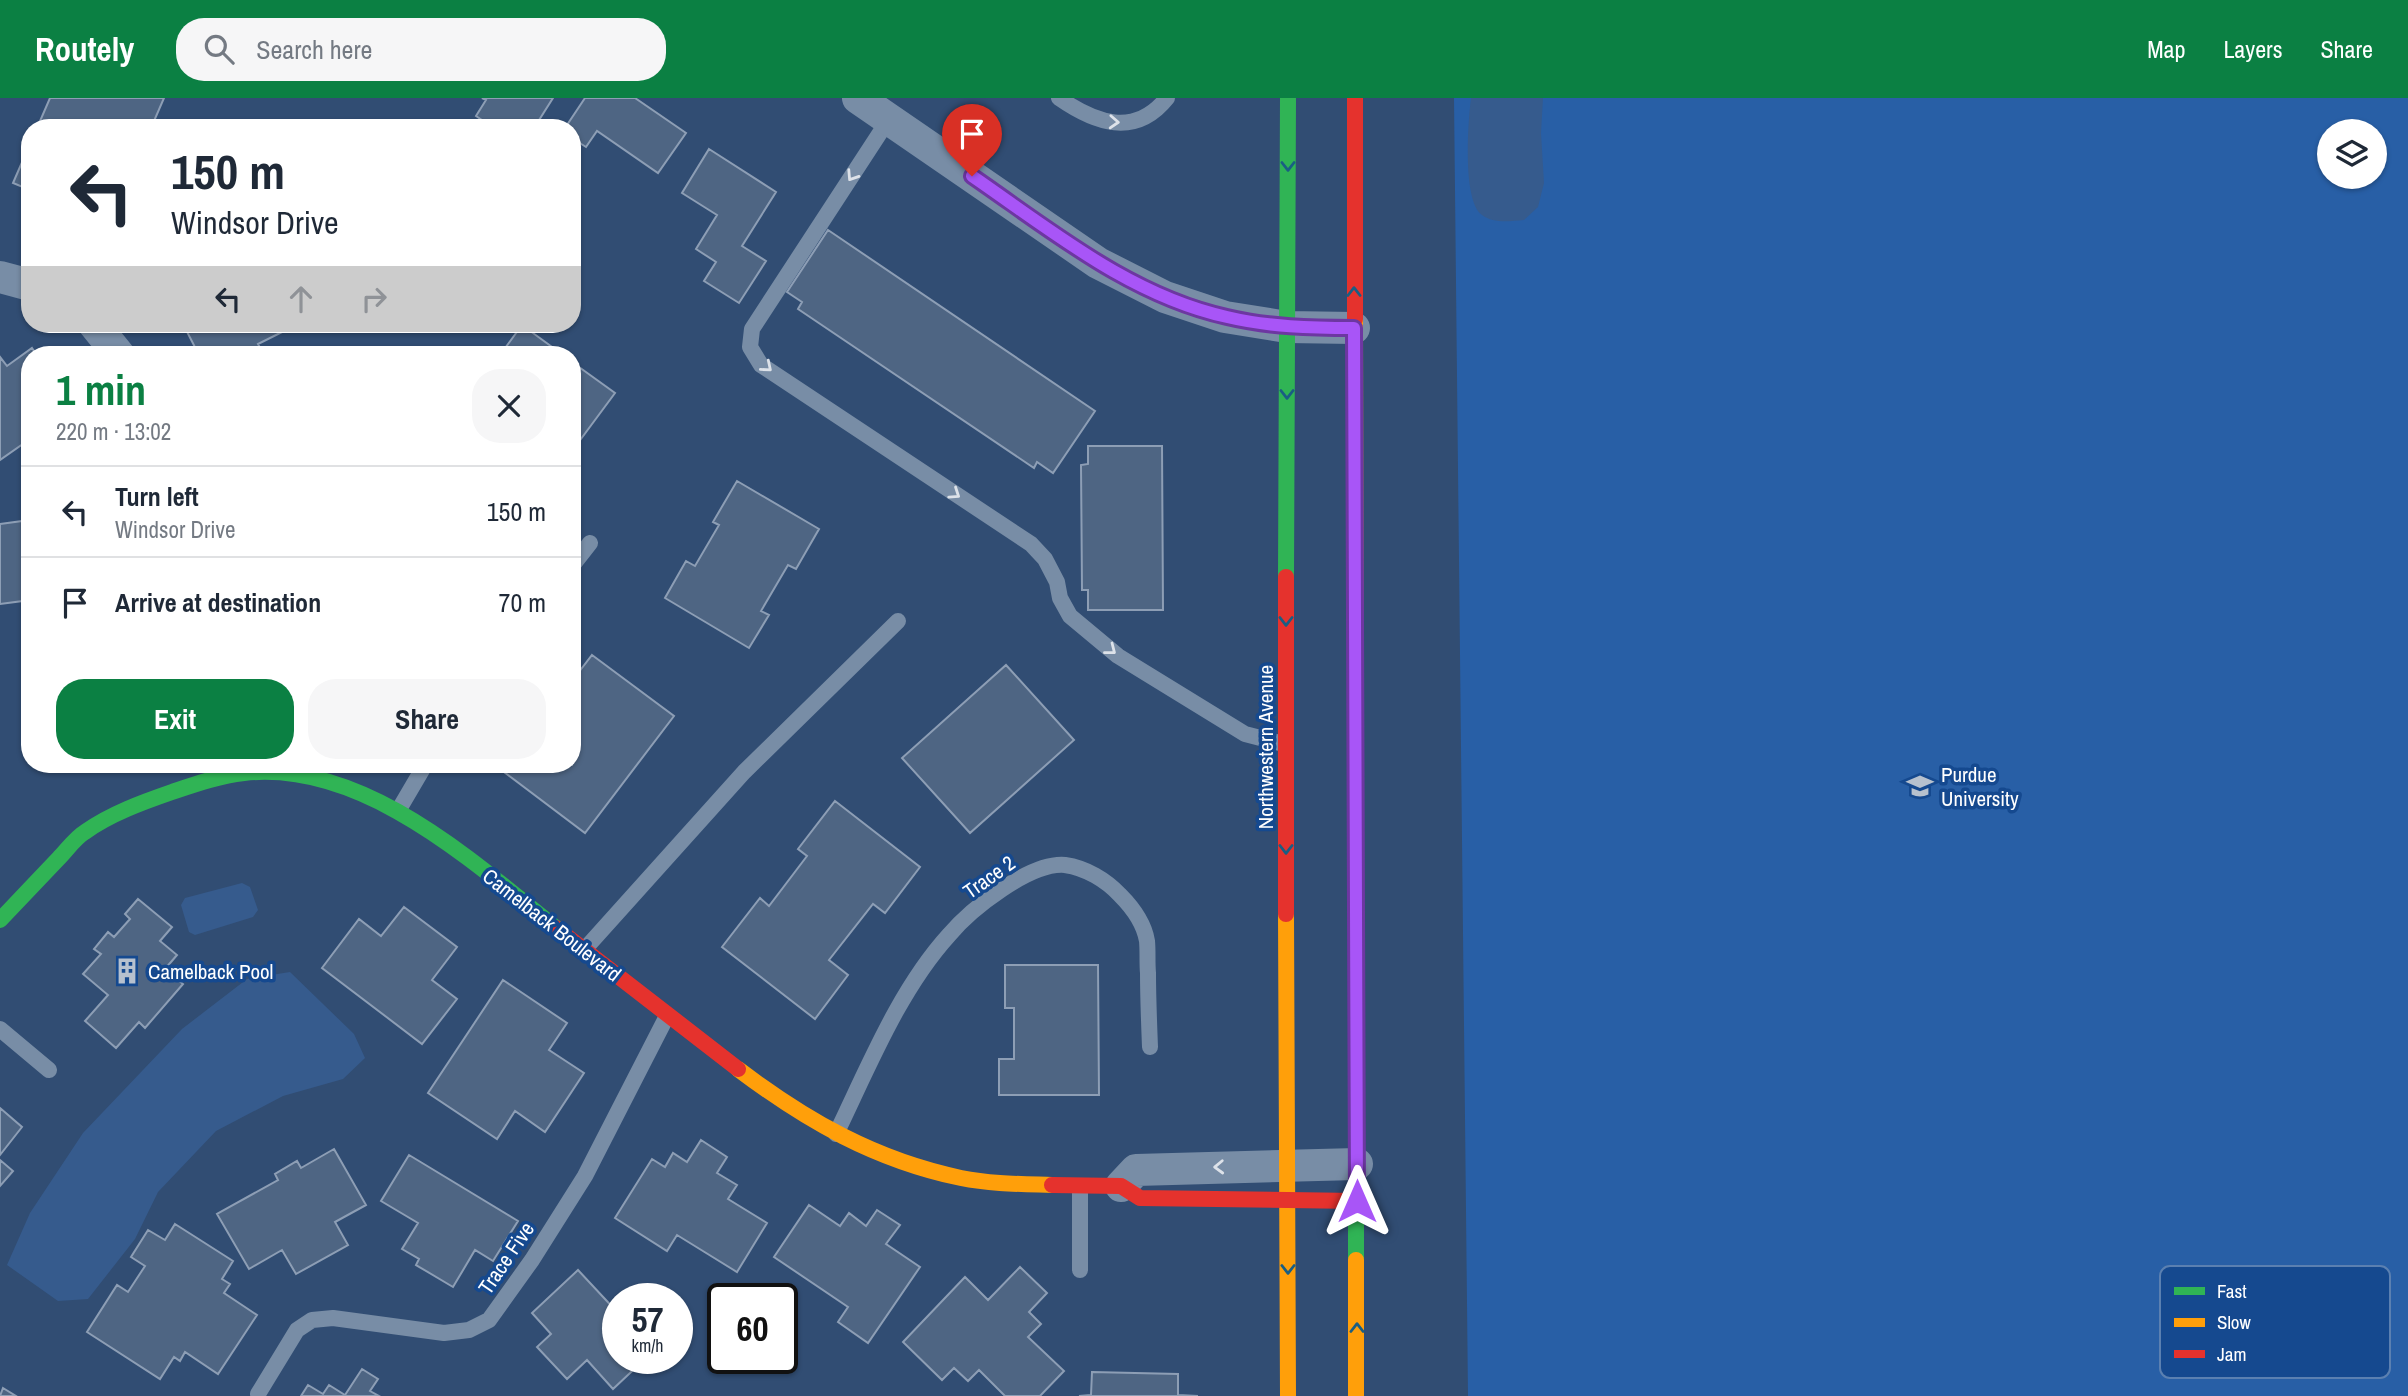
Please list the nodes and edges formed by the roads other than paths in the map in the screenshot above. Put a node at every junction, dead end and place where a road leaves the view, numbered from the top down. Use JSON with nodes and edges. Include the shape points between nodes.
{"nodes":[{"id":1,"x":858,"y":98,"type":"edge"},
{"id":2,"x":1059,"y":98,"type":"edge"},
{"id":3,"x":1167,"y":98,"type":"edge"},
{"id":4,"x":1288,"y":98,"type":"edge"},
{"id":5,"x":1355,"y":98,"type":"edge"},
{"id":6,"x":889,"y":119,"type":"junction"},
{"id":7,"x":0,"y":277,"type":"edge"},
{"id":8,"x":21,"y":283,"type":"edge"},
{"id":9,"x":1287,"y":327,"type":"junction"},
{"id":10,"x":1354,"y":328,"type":"junction"},
{"id":11,"x":590,"y":543,"type":"dead end"},
{"id":12,"x":581,"y":554,"type":"edge"},
{"id":13,"x":898,"y":621,"type":"dead end"},
{"id":14,"x":1285,"y":744,"type":"junction"},
{"id":15,"x":203,"y":773,"type":"edge"},
{"id":16,"x":246,"y":773,"type":"edge"},
{"id":17,"x":276,"y":773,"type":"edge"},
{"id":18,"x":276,"y":773,"type":"edge"},
{"id":19,"x":420,"y":773,"type":"edge"},
{"id":20,"x":398,"y":811,"type":"junction"},
{"id":21,"x":0,"y":920,"type":"edge"},
{"id":22,"x":584,"y":950,"type":"junction"},
{"id":23,"x":667,"y":1016,"type":"junction"},
{"id":24,"x":0,"y":1029,"type":"edge"},
{"id":25,"x":1150,"y":1047,"type":"dead end"},
{"id":26,"x":49,"y":1070,"type":"dead end"},
{"id":27,"x":836,"y":1134,"type":"junction"},
{"id":28,"x":1357,"y":1164,"type":"junction"},
{"id":29,"x":1287,"y":1166,"type":"junction"},
{"id":30,"x":1080,"y":1186,"type":"junction"},
{"id":31,"x":1121,"y":1186,"type":"junction"},
{"id":32,"x":1287,"y":1201,"type":"junction"},
{"id":33,"x":1357,"y":1201,"type":"junction"},
{"id":34,"x":1080,"y":1270,"type":"dead end"},
{"id":35,"x":258,"y":1394,"type":"dead end"},
{"id":36,"x":1288,"y":1396,"type":"edge"},
{"id":37,"x":1356,"y":1396,"type":"edge"}],
"edges":[{"from":1,"to":6,"type":"street"},
{"from":2,"to":3,"type":"lane","one_way":true,"via":[[1095,120],[1114,123],[1135,122],[1154,113]]},
{"from":4,"to":9,"type":"main road","name":"Northwestern Avenue","one_way":true},
{"from":10,"to":5,"type":"main road","one_way":true},
{"from":6,"to":9,"type":"street","via":[[1098,262],[1165,298],[1225,317]]},
{"from":6,"to":14,"type":"lane","one_way":true,"via":[[752,329],[750,347],[761,365],[1031,544],[1045,559],[1070,616],[1118,656],[1245,734]]},
{"from":7,"to":8,"type":"street"},
{"from":9,"to":10,"type":"street"},
{"from":9,"to":14,"type":"main road","name":"Northwestern Avenue","one_way":true},
{"from":10,"to":28,"type":"main road"},
{"from":11,"to":12,"type":"lane"},
{"from":13,"to":22,"type":"lane","via":[[744,772]]},
{"from":14,"to":29,"type":"main road","name":"Northwestern Avenue","one_way":true},
{"from":15,"to":21,"type":"main road","name":"Camelback Boulevard","via":[[84,832]]},
{"from":16,"to":17,"type":"main road","name":"Camelback Boulevard"},
{"from":18,"to":20,"type":"main road","name":"Camelback Boulevard","via":[[315,778]]},
{"from":19,"to":20,"type":"lane"},
{"from":20,"to":22,"type":"main road","name":"Camelback Boulevard","via":[[484,870]]},
{"from":22,"to":23,"type":"main road","name":"Camelback Boulevard"},
{"from":23,"to":27,"type":"main road","name":"Camelback Boulevard","via":[[776,1098]]},
{"from":23,"to":35,"type":"lane","name":"Trace Five","via":[[585,1176],[489,1320],[469,1330],[444,1333],[333,1318],[312,1320],[297,1330]]},
{"from":24,"to":26,"type":"lane"},
{"from":25,"to":27,"type":"lane","name":"Trace 2","via":[[1147,939],[1134,909],[1109,883],[1088,872],[1063,865],[1034,871],[1007,885],[949,934],[891,1023]]},
{"from":27,"to":30,"type":"main road","name":"Camelback Boulevard","via":[[877,1153],[961,1178]]},
{"from":28,"to":29,"type":"street"},
{"from":28,"to":33,"type":"main road"},
{"from":29,"to":31,"type":"street","one_way":true,"via":[[1136,1170]]},
{"from":29,"to":32,"type":"main road","name":"Northwestern Avenue"},
{"from":30,"to":31,"type":"main road","name":"Camelback Boulevard"},
{"from":30,"to":34,"type":"lane"},
{"from":31,"to":32,"type":"main road","name":"Camelback Boulevard","via":[[1140,1198]]},
{"from":32,"to":33,"type":"main road","name":"Camelback Boulevard"},
{"from":32,"to":36,"type":"main road","name":"Northwestern Avenue","one_way":true},
{"from":37,"to":33,"type":"main road","one_way":true}]}
